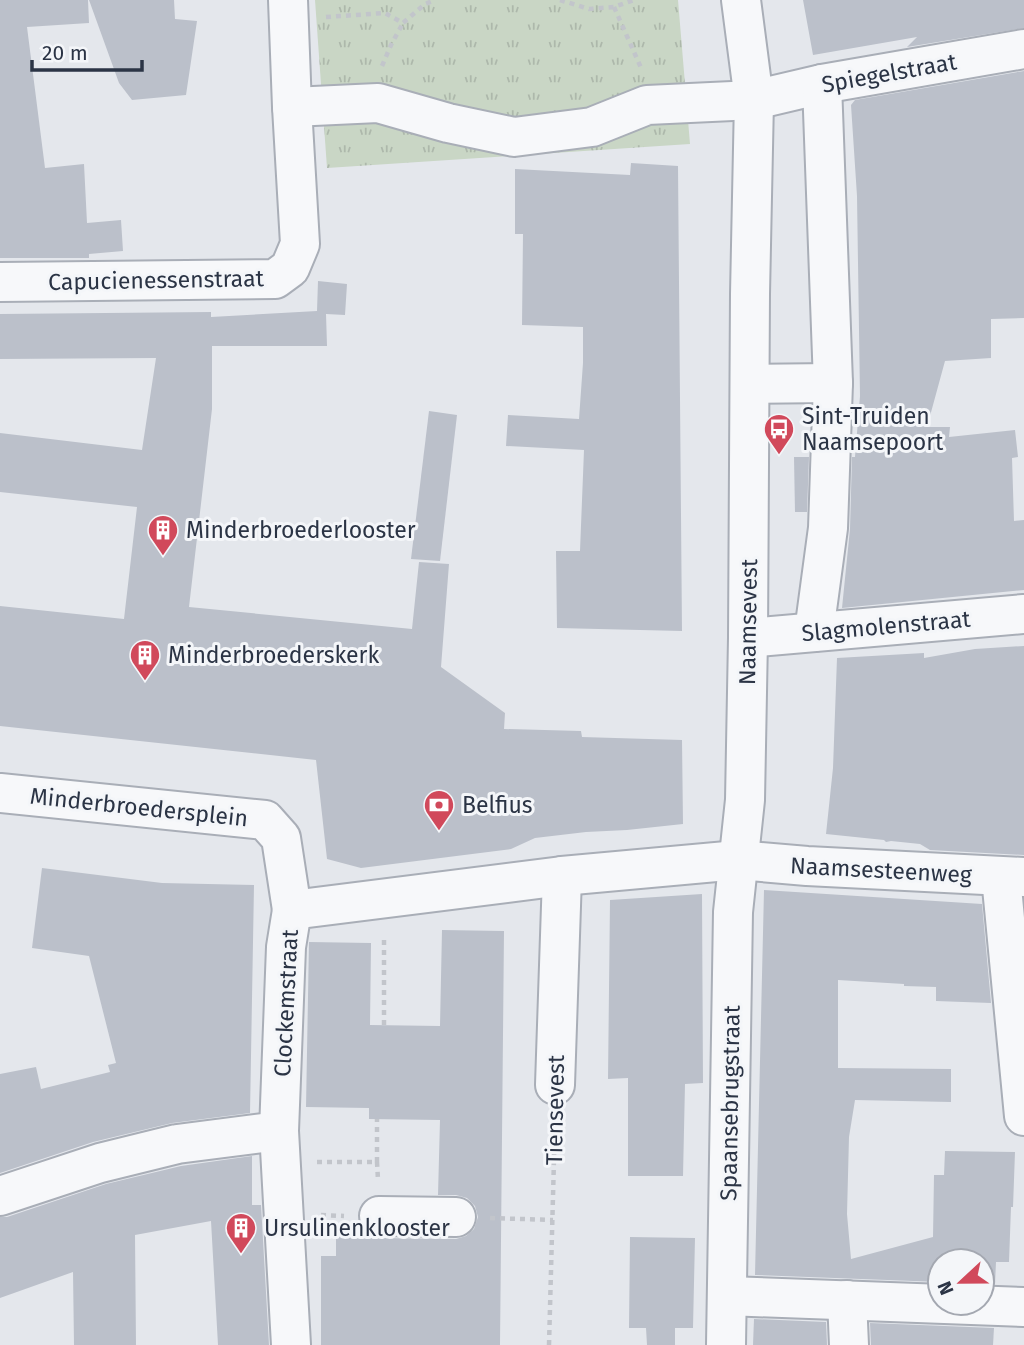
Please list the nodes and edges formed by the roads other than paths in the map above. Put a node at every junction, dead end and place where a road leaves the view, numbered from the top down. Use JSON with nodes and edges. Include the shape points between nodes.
{"nodes":[{"id":1,"x":741,"y":0,"type":"edge"},
{"id":2,"x":289,"y":10,"type":"edge"},
{"id":3,"x":1024,"y":49,"type":"edge"},
{"id":4,"x":822,"y":84,"type":"junction"},
{"id":5,"x":754,"y":100,"type":"junction"},
{"id":6,"x":292,"y":107,"type":"junction"},
{"id":7,"x":0,"y":282,"type":"edge"},
{"id":8,"x":833,"y":383,"type":"junction"},
{"id":9,"x":750,"y":384,"type":"junction"},
{"id":10,"x":1024,"y":614,"type":"edge"},
{"id":11,"x":814,"y":632,"type":"junction"},
{"id":12,"x":748,"y":638,"type":"junction"},
{"id":13,"x":0,"y":793,"type":"edge"},
{"id":14,"x":738,"y":860,"type":"junction"},
{"id":15,"x":562,"y":876,"type":"junction"},
{"id":16,"x":1012,"y":877,"type":"edge"},
{"id":17,"x":292,"y":910,"type":"junction"},
{"id":18,"x":555,"y":1085,"type":"road end"},
{"id":19,"x":1024,"y":1116,"type":"edge"},
{"id":20,"x":280,"y":1147,"type":"junction"},
{"id":21,"x":0,"y":1196,"type":"edge"},
{"id":22,"x":379,"y":1216,"type":"road end"},
{"id":23,"x":470,"y":1218,"type":"road end"},
{"id":24,"x":727,"y":1296,"type":"junction"},
{"id":25,"x":846,"y":1300,"type":"junction"},
{"id":26,"x":1024,"y":1307,"type":"edge"},
{"id":27,"x":291,"y":1345,"type":"edge"},
{"id":28,"x":726,"y":1345,"type":"edge"},
{"id":29,"x":849,"y":1345,"type":"edge"}],
"edges":[{"from":1,"to":5,"type":"street","name":"Naamsevest"},
{"from":2,"to":6,"type":"street","name":"Capucienessenstraat"},
{"from":3,"to":4,"type":"street","name":"Spiegelstraat"},
{"from":4,"to":5,"type":"street","name":"Spiegelstraat"},
{"from":4,"to":8,"type":"street"},
{"from":5,"to":6,"type":"street","name":"Spiegelstraat","via":[[648,105],[592,127],[514,136],[448,124],[378,103]]},
{"from":5,"to":9,"type":"street","name":"Naamsevest"},
{"from":6,"to":7,"type":"street","name":"Capucienessenstraat","via":[[300,244],[290,268],[275,279]]},
{"from":8,"to":9,"type":"street"},
{"from":8,"to":11,"type":"street","via":[[828,528]]},
{"from":9,"to":12,"type":"street","name":"Naamsevest"},
{"from":10,"to":11,"type":"street","name":"Slagmolenstraat"},
{"from":11,"to":12,"type":"street","name":"Slagmolenstraat"},
{"from":12,"to":14,"type":"street","name":"Naamsevest","via":[[745,800]]},
{"from":13,"to":17,"type":"street","name":"Minderbroedersplein","via":[[265,820],[281,838]]},
{"from":14,"to":15,"type":"street","name":"Clockemstraat"},
{"from":14,"to":16,"type":"street","name":"Naamsesteenweg"},
{"from":14,"to":24,"type":"street","name":"Spaansebrugstraat","via":[[733,912]]},
{"from":15,"to":17,"type":"street","name":"Clockemstraat"},
{"from":15,"to":18,"type":"street","name":"Tiensevest"},
{"from":16,"to":19,"type":"street"},
{"from":17,"to":20,"type":"street","name":"Clockemstraat","via":[[286,947]]},
{"from":20,"to":21,"type":"street","via":[[177,1143]]},
{"from":20,"to":27,"type":"street","name":"Clockemstraat"},
{"from":22,"to":23,"type":"street"},
{"from":24,"to":25,"type":"street"},
{"from":24,"to":28,"type":"street","name":"Spaansebrugstraat"},
{"from":25,"to":26,"type":"street"},
{"from":25,"to":29,"type":"street"}]}
